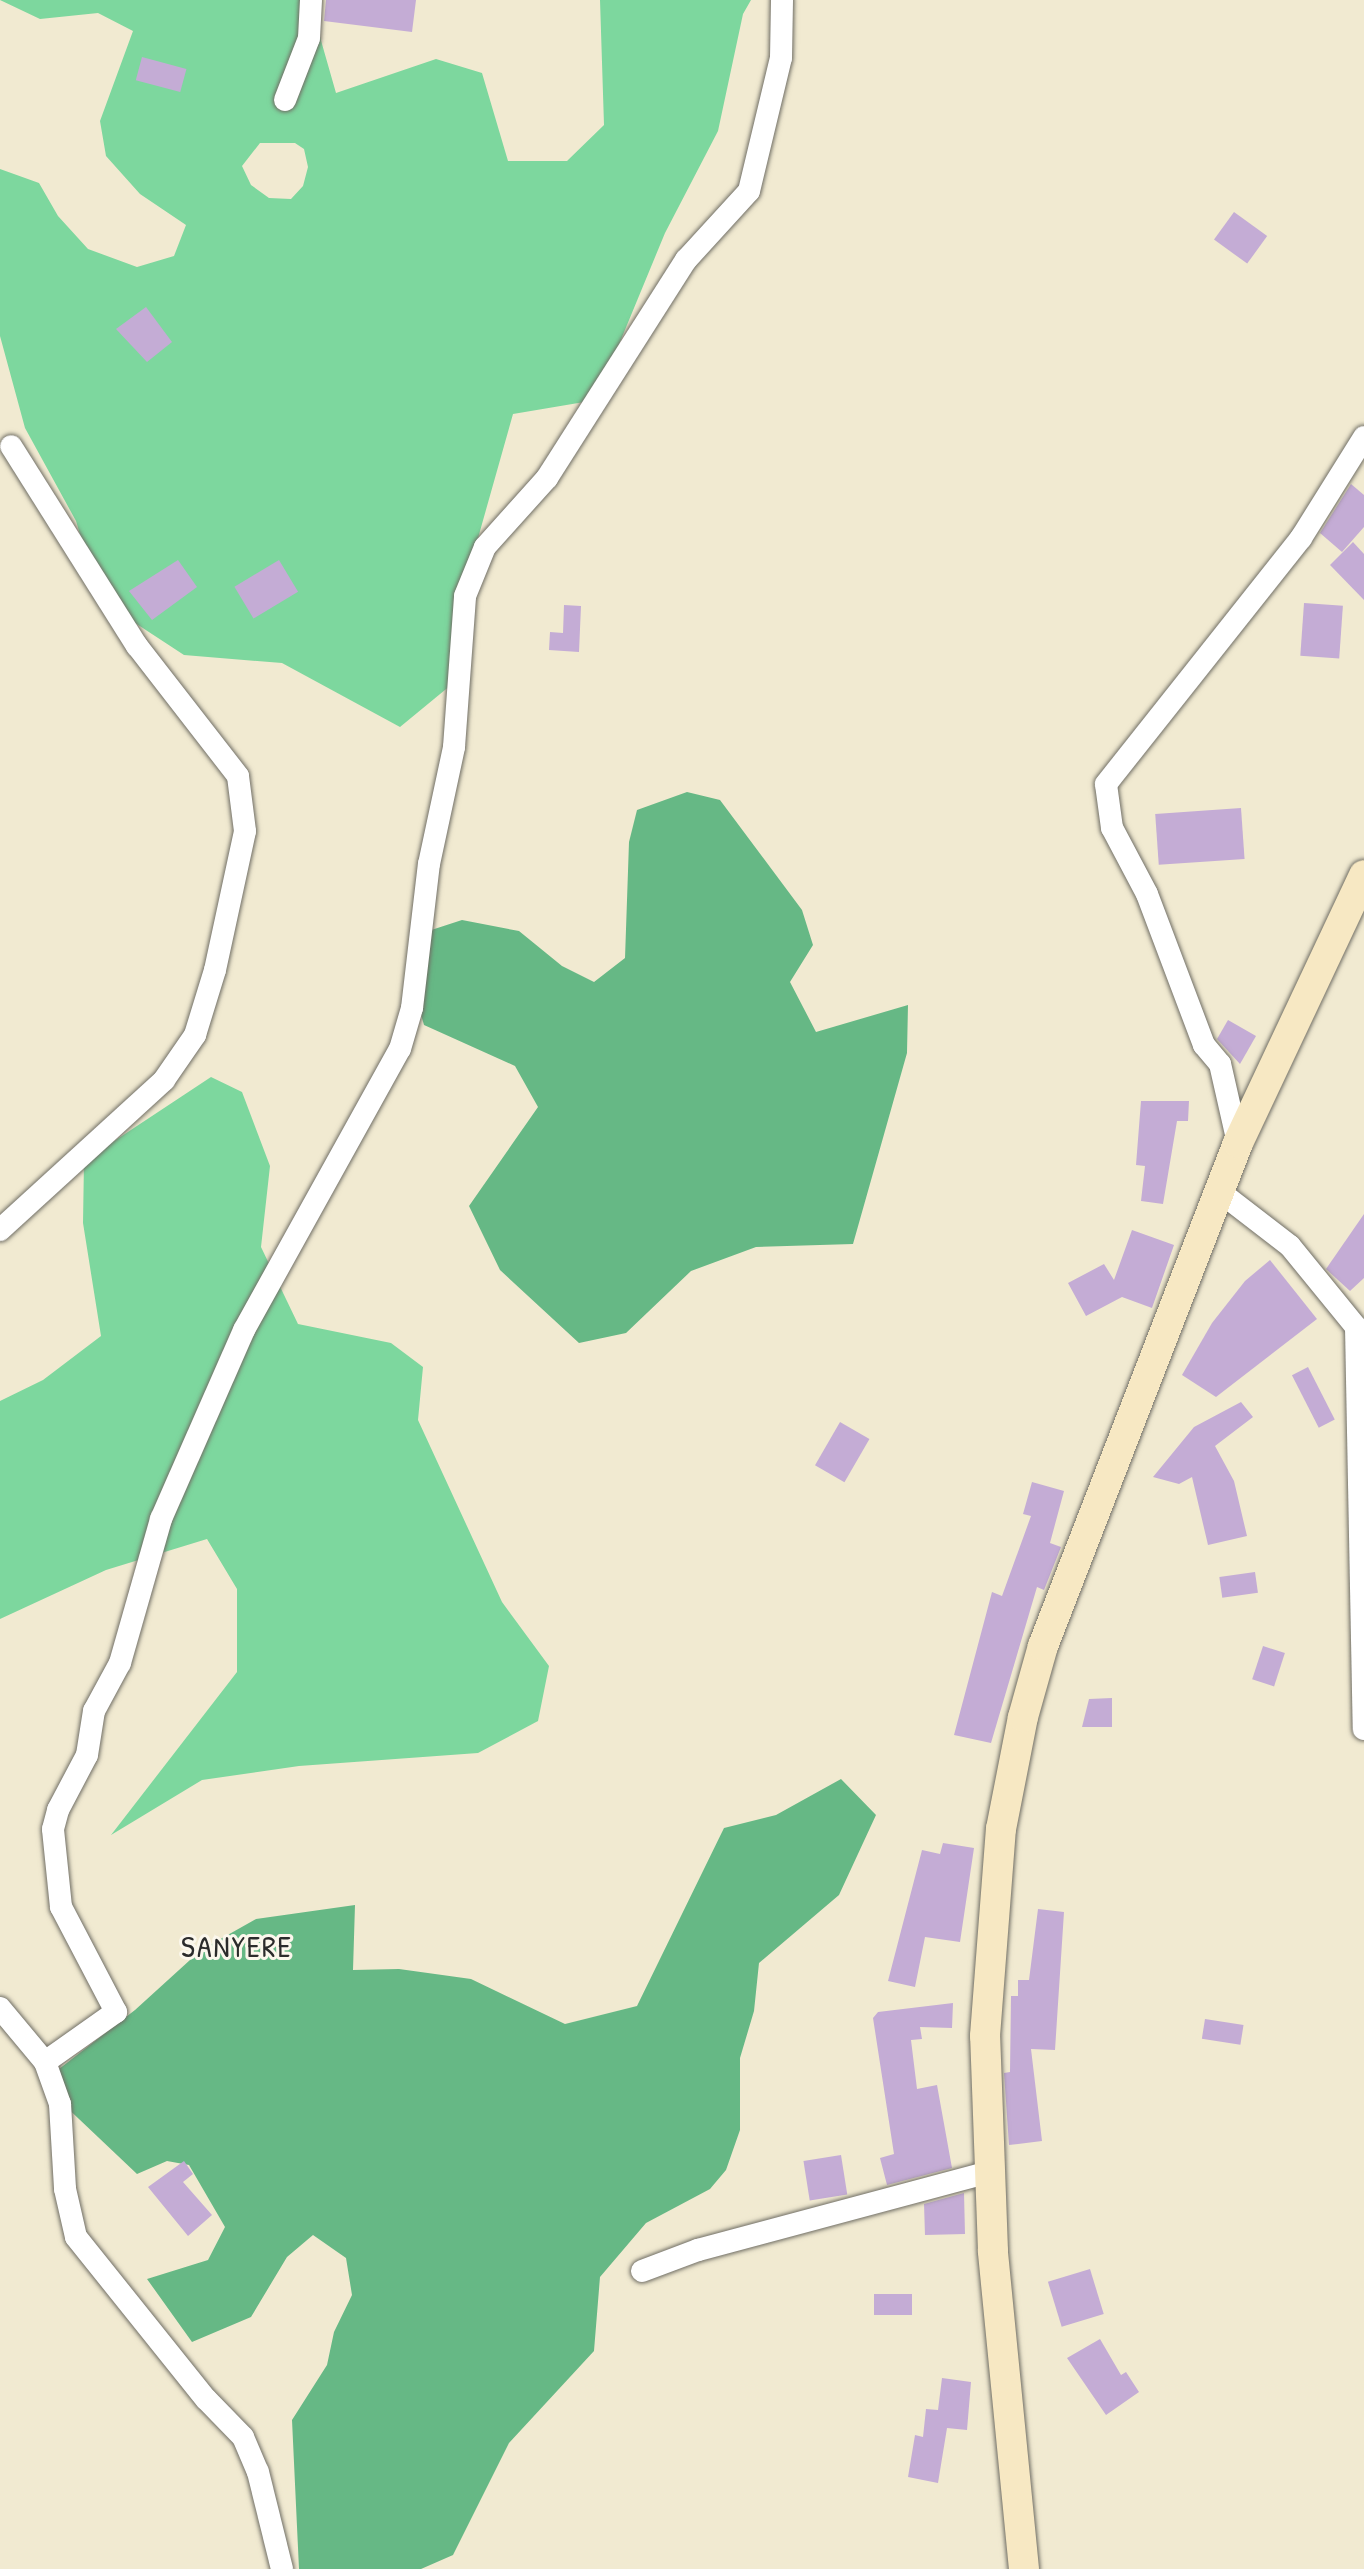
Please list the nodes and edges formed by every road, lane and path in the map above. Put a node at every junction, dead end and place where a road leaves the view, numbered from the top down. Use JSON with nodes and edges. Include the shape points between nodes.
{"nodes":[{"id":1,"x":311,"y":0,"type":"edge"},
{"id":2,"x":782,"y":0,"type":"edge"},
{"id":3,"x":285,"y":100,"type":"dead end"},
{"id":4,"x":1364,"y":437,"type":"edge"},
{"id":5,"x":11,"y":446,"type":"dead end"},
{"id":6,"x":1364,"y":875,"type":"edge"},
{"id":7,"x":1238,"y":1143,"type":"junction"},
{"id":8,"x":1220,"y":1192,"type":"junction"},
{"id":9,"x":0,"y":1230,"type":"edge"},
{"id":10,"x":1360,"y":1504,"type":"edge"},
{"id":11,"x":1364,"y":1729,"type":"edge"},
{"id":12,"x":0,"y":2008,"type":"edge"},
{"id":13,"x":45,"y":2062,"type":"junction"},
{"id":14,"x":990,"y":2172,"type":"junction"},
{"id":15,"x":642,"y":2271,"type":"dead end"},
{"id":16,"x":282,"y":2569,"type":"edge"},
{"id":17,"x":1024,"y":2569,"type":"edge"}],
"edges":[{"from":1,"to":3,"type":"street","via":[[309,38]]},
{"from":2,"to":13,"type":"street","via":[[781,58],[749,191],[679,270],[547,478],[485,547],[465,596],[454,747],[429,864],[412,1008],[400,1049],[244,1330],[161,1519],[120,1663],[94,1711],[87,1755],[58,1810],[53,1844],[61,1907],[116,2012]]},
{"from":4,"to":7,"type":"street","via":[[1301,538],[1106,784],[1112,828],[1147,894],[1204,1045],[1220,1064]]},
{"from":5,"to":9,"type":"street","via":[[137,646],[238,776],[245,831],[195,1035],[164,1080]]},
{"from":6,"to":7,"type":"street"},
{"from":7,"to":8,"type":"street"},
{"from":8,"to":10,"type":"street","via":[[1290,1246],[1356,1327]]},
{"from":8,"to":14,"type":"street","via":[[1043,1646],[1023,1717],[1001,1829],[985,2036]]},
{"from":10,"to":11,"type":"street"},
{"from":12,"to":13,"type":"street"},
{"from":13,"to":16,"type":"street","via":[[60,2104],[65,2189],[76,2237],[206,2399],[243,2437],[258,2472]]},
{"from":14,"to":15,"type":"street","via":[[698,2250]]},
{"from":14,"to":17,"type":"street","via":[[1005,2403]]}]}
